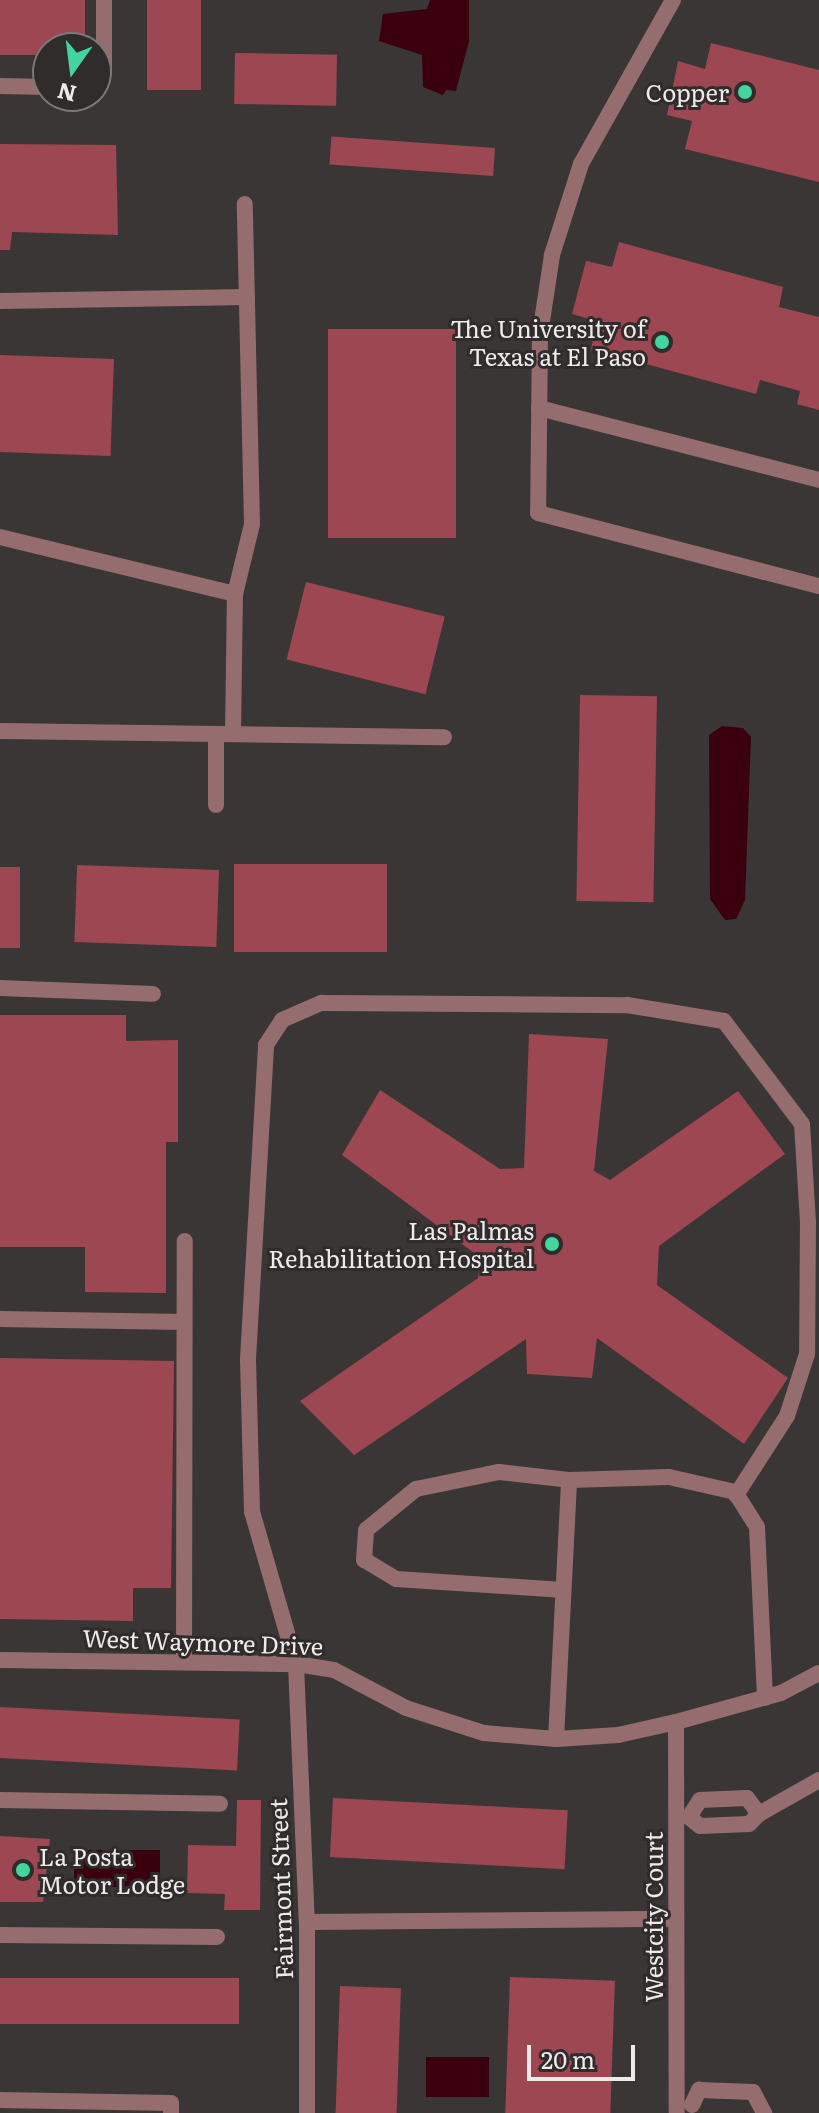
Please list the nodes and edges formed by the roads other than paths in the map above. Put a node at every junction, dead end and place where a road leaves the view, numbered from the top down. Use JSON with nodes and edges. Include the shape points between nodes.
{"nodes":[{"id":1,"x":104,"y":0,"type":"edge"},
{"id":2,"x":673,"y":0,"type":"edge"},
{"id":3,"x":104,"y":32,"type":"edge"},
{"id":4,"x":0,"y":86,"type":"edge"},
{"id":5,"x":32,"y":87,"type":"edge"},
{"id":6,"x":245,"y":204,"type":"dead end"},
{"id":7,"x":247,"y":297,"type":"junction"},
{"id":8,"x":0,"y":301,"type":"edge"},
{"id":9,"x":539,"y":408,"type":"junction"},
{"id":10,"x":819,"y":480,"type":"edge"},
{"id":11,"x":0,"y":537,"type":"edge"},
{"id":12,"x":819,"y":586,"type":"edge"},
{"id":13,"x":235,"y":594,"type":"junction"},
{"id":14,"x":0,"y":731,"type":"edge"},
{"id":15,"x":216,"y":734,"type":"junction"},
{"id":16,"x":233,"y":734,"type":"junction"},
{"id":17,"x":444,"y":737,"type":"dead end"},
{"id":18,"x":216,"y":805,"type":"dead end"},
{"id":19,"x":0,"y":988,"type":"edge"},
{"id":20,"x":153,"y":994,"type":"dead end"},
{"id":21,"x":185,"y":1241,"type":"dead end"},
{"id":22,"x":0,"y":1319,"type":"edge"},
{"id":23,"x":184,"y":1322,"type":"junction"},
{"id":24,"x":569,"y":1480,"type":"junction"},
{"id":25,"x":736,"y":1495,"type":"junction"},
{"id":26,"x":563,"y":1590,"type":"junction"},
{"id":27,"x":0,"y":1660,"type":"edge"},
{"id":28,"x":184,"y":1661,"type":"junction"},
{"id":29,"x":296,"y":1664,"type":"junction"},
{"id":30,"x":819,"y":1673,"type":"edge"},
{"id":31,"x":765,"y":1698,"type":"junction"},
{"id":32,"x":676,"y":1722,"type":"junction"},
{"id":33,"x":556,"y":1739,"type":"junction"},
{"id":34,"x":819,"y":1780,"type":"edge"},
{"id":35,"x":0,"y":1800,"type":"edge"},
{"id":36,"x":220,"y":1804,"type":"dead end"},
{"id":37,"x":759,"y":1814,"type":"junction"},
{"id":38,"x":682,"y":1818,"type":"junction"},
{"id":39,"x":676,"y":1919,"type":"junction"},
{"id":40,"x":307,"y":1922,"type":"junction"},
{"id":41,"x":0,"y":1935,"type":"edge"},
{"id":42,"x":217,"y":1937,"type":"dead end"},
{"id":43,"x":0,"y":2100,"type":"edge"},
{"id":44,"x":686,"y":2108,"type":"edge"},
{"id":45,"x":171,"y":2113,"type":"edge"},
{"id":46,"x":307,"y":2113,"type":"edge"},
{"id":47,"x":764,"y":2113,"type":"edge"}],
"edges":[{"from":1,"to":3,"type":"street"},
{"from":2,"to":9,"type":"street","via":[[597,129],[565,208],[544,299]]},
{"from":4,"to":5,"type":"street"},
{"from":6,"to":7,"type":"street"},
{"from":7,"to":8,"type":"street"},
{"from":7,"to":13,"type":"street","via":[[252,524]]},
{"from":9,"to":10,"type":"street"},
{"from":9,"to":12,"type":"street","via":[[538,513]]},
{"from":11,"to":13,"type":"street"},
{"from":13,"to":16,"type":"street"},
{"from":14,"to":15,"type":"street"},
{"from":15,"to":16,"type":"street"},
{"from":15,"to":18,"type":"street"},
{"from":16,"to":17,"type":"street"},
{"from":19,"to":20,"type":"street"},
{"from":21,"to":23,"type":"street"},
{"from":22,"to":23,"type":"street"},
{"from":23,"to":28,"type":"street"},
{"from":24,"to":25,"type":"street","via":[[669,1477]]},
{"from":24,"to":26,"type":"street"},
{"from":24,"to":26,"type":"street","via":[[499,1472],[416,1489],[366,1530],[364,1560],[396,1579]]},
{"from":25,"to":29,"type":"street","name":"Fairmont Street","via":[[787,1416],[807,1354],[808,1222],[802,1124],[724,1021],[627,1005],[321,1003],[282,1020],[266,1045],[248,1359],[252,1512]]},
{"from":25,"to":31,"type":"street","via":[[757,1527]]},
{"from":26,"to":33,"type":"street"},
{"from":27,"to":28,"type":"street","name":"West Waymore Drive"},
{"from":28,"to":29,"type":"street","name":"West Waymore Drive"},
{"from":29,"to":33,"type":"street","name":"West Waymore Drive","via":[[334,1670],[406,1708],[484,1733]]},
{"from":29,"to":40,"type":"street","name":"Fairmont Street"},
{"from":30,"to":31,"type":"street","name":"West Waymore Drive"},
{"from":31,"to":32,"type":"street","name":"West Waymore Drive"},
{"from":32,"to":33,"type":"street","name":"West Waymore Drive","via":[[618,1735]]},
{"from":32,"to":38,"type":"street","name":"Westcity Court"},
{"from":34,"to":37,"type":"street"},
{"from":35,"to":36,"type":"street"},
{"from":37,"to":38,"type":"street","via":[[749,1824],[717,1826]]},
{"from":37,"to":38,"type":"street","via":[[747,1798],[718,1799],[700,1800]]},
{"from":38,"to":39,"type":"street","name":"Westcity Court"},
{"from":39,"to":40,"type":"street"},
{"from":39,"to":44,"type":"street","name":"Westcity Court"},
{"from":40,"to":46,"type":"street","name":"Fairmont Street"},
{"from":41,"to":42,"type":"street"},
{"from":43,"to":45,"type":"street","via":[[171,2103]]},
{"from":44,"to":47,"type":"street","via":[[699,2090],[753,2092]]}]}
